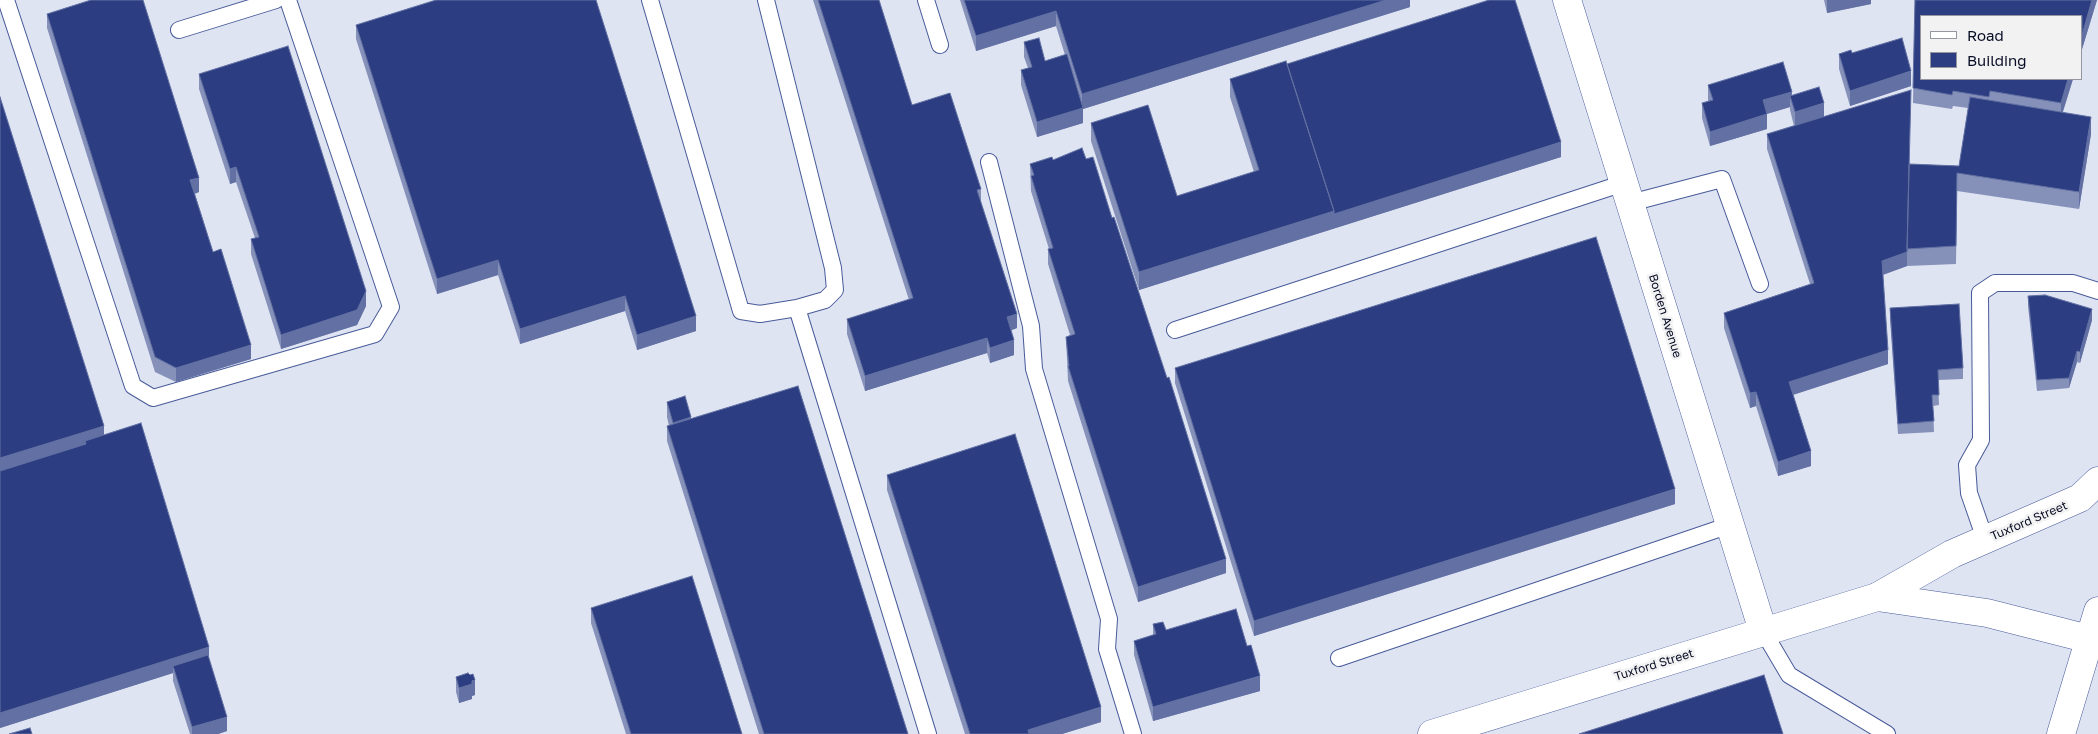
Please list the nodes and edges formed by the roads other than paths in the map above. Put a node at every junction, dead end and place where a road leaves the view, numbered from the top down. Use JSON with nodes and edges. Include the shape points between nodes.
{"nodes":[{"id":1,"x":6,"y":0,"type":"edge"},
{"id":2,"x":276,"y":0,"type":"edge"},
{"id":3,"x":288,"y":0,"type":"edge"},
{"id":4,"x":650,"y":0,"type":"edge"},
{"id":5,"x":766,"y":0,"type":"edge"},
{"id":6,"x":926,"y":0,"type":"edge"},
{"id":7,"x":1567,"y":0,"type":"edge"},
{"id":8,"x":179,"y":30,"type":"dead end"},
{"id":9,"x":940,"y":45,"type":"dead end"},
{"id":10,"x":989,"y":162,"type":"dead end"},
{"id":11,"x":1627,"y":193,"type":"junction"},
{"id":12,"x":1760,"y":284,"type":"dead end"},
{"id":13,"x":2098,"y":291,"type":"edge"},
{"id":14,"x":797,"y":308,"type":"junction"},
{"id":15,"x":1175,"y":330,"type":"dead end"},
{"id":16,"x":2098,"y":481,"type":"edge"},
{"id":17,"x":1730,"y":525,"type":"junction"},
{"id":18,"x":1985,"y":539,"type":"junction"},
{"id":19,"x":1877,"y":597,"type":"junction"},
{"id":20,"x":2098,"y":611,"type":"edge"},
{"id":21,"x":1763,"y":631,"type":"junction"},
{"id":22,"x":2089,"y":640,"type":"junction"},
{"id":23,"x":1339,"y":658,"type":"dead end"},
{"id":24,"x":928,"y":734,"type":"edge"},
{"id":25,"x":1133,"y":734,"type":"edge"},
{"id":26,"x":1432,"y":734,"type":"edge"},
{"id":27,"x":1887,"y":734,"type":"edge"},
{"id":28,"x":2061,"y":734,"type":"edge"}],
"edges":[{"from":1,"to":3,"type":"lane","via":[[133,386],[153,398],[375,334],[392,307]]},
{"from":2,"to":8,"type":"lane"},
{"from":4,"to":14,"type":"lane","via":[[741,311],[760,314]]},
{"from":5,"to":14,"type":"lane","via":[[836,290],[825,300]]},
{"from":6,"to":9,"type":"lane"},
{"from":7,"to":11,"type":"street","name":"Borden Avenue"},
{"from":10,"to":25,"type":"lane","via":[[1031,326],[1034,369],[1108,619],[1107,649]]},
{"from":11,"to":12,"type":"lane","via":[[1722,179]]},
{"from":11,"to":15,"type":"lane"},
{"from":11,"to":17,"type":"street","name":"Borden Avenue"},
{"from":13,"to":18,"type":"lane","via":[[2073,284],[1995,283],[1980,293],[1981,440],[1967,465],[1968,493]]},
{"from":14,"to":24,"type":"lane"},
{"from":16,"to":18,"type":"street","name":"Tuxford Street","via":[[2080,498]]},
{"from":17,"to":21,"type":"street","name":"Borden Avenue"},
{"from":17,"to":23,"type":"lane"},
{"from":18,"to":19,"type":"street","name":"Tuxford Street"},
{"from":19,"to":21,"type":"street","name":"Tuxford Street"},
{"from":19,"to":22,"type":"street","name":"Tuxford Street","via":[[1987,613]]},
{"from":20,"to":22,"type":"street"},
{"from":21,"to":26,"type":"street","name":"Tuxford Street"},
{"from":21,"to":27,"type":"lane","via":[[1789,675]]},
{"from":22,"to":28,"type":"street"}]}
